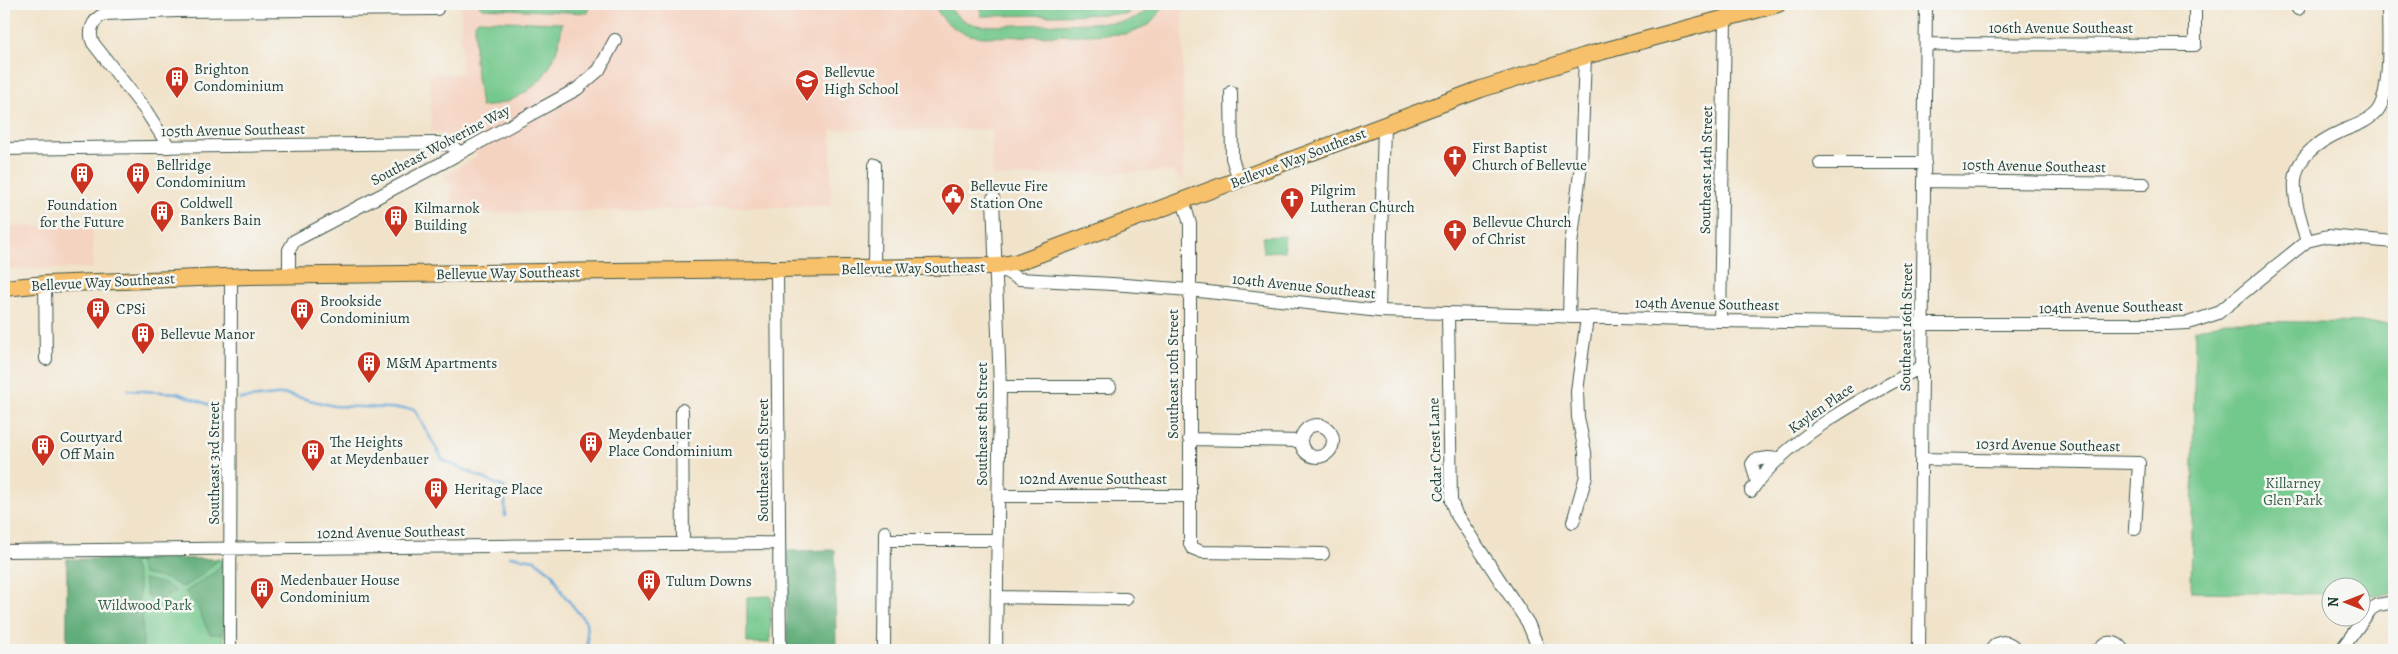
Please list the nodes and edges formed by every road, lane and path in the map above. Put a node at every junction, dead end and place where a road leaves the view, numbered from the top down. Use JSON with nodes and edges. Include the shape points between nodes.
{"nodes":[{"id":1,"x":1778,"y":4,"type":"edge"},
{"id":2,"x":1926,"y":4,"type":"edge"},
{"id":3,"x":2196,"y":4,"type":"edge"},
{"id":4,"x":2388,"y":4,"type":"edge"},
{"id":5,"x":385,"y":6,"type":"edge"},
{"id":6,"x":177,"y":7,"type":"edge"},
{"id":7,"x":438,"y":9,"type":"dead end"},
{"id":8,"x":1724,"y":19,"type":"junction"},
{"id":9,"x":616,"y":40,"type":"dead end"},
{"id":10,"x":1926,"y":44,"type":"junction"},
{"id":11,"x":1585,"y":56,"type":"junction"},
{"id":12,"x":1231,"y":92,"type":"dead end"},
{"id":13,"x":1384,"y":125,"type":"junction"},
{"id":14,"x":168,"y":147,"type":"junction"},
{"id":15,"x":4,"y":149,"type":"edge"},
{"id":16,"x":460,"y":153,"type":"junction"},
{"id":17,"x":1820,"y":163,"type":"dead end"},
{"id":18,"x":1925,"y":163,"type":"junction"},
{"id":19,"x":875,"y":164,"type":"dead end"},
{"id":20,"x":1239,"y":180,"type":"junction"},
{"id":21,"x":1924,"y":181,"type":"junction"},
{"id":22,"x":2144,"y":184,"type":"dead end"},
{"id":23,"x":993,"y":198,"type":"dead end"},
{"id":24,"x":1183,"y":200,"type":"junction"},
{"id":25,"x":2307,"y":241,"type":"junction"},
{"id":26,"x":2394,"y":242,"type":"edge"},
{"id":27,"x":996,"y":266,"type":"junction"},
{"id":28,"x":874,"y":269,"type":"junction"},
{"id":29,"x":777,"y":270,"type":"junction"},
{"id":30,"x":289,"y":275,"type":"junction"},
{"id":31,"x":231,"y":276,"type":"junction"},
{"id":32,"x":45,"y":284,"type":"junction"},
{"id":33,"x":4,"y":287,"type":"edge"},
{"id":34,"x":1190,"y":290,"type":"junction"},
{"id":35,"x":1379,"y":311,"type":"junction"},
{"id":36,"x":1448,"y":314,"type":"junction"},
{"id":37,"x":1569,"y":317,"type":"junction"},
{"id":38,"x":1587,"y":318,"type":"junction"},
{"id":39,"x":1720,"y":321,"type":"junction"},
{"id":40,"x":1923,"y":324,"type":"junction"},
{"id":41,"x":46,"y":359,"type":"dead end"},
{"id":42,"x":1922,"y":366,"type":"junction"},
{"id":43,"x":1000,"y":387,"type":"junction"},
{"id":44,"x":1110,"y":387,"type":"dead end"},
{"id":45,"x":682,"y":410,"type":"dead end"},
{"id":46,"x":1189,"y":439,"type":"junction"},
{"id":47,"x":1301,"y":441,"type":"dead end"},
{"id":48,"x":1921,"y":459,"type":"junction"},
{"id":49,"x":1754,"y":487,"type":"dead end"},
{"id":50,"x":998,"y":496,"type":"junction"},
{"id":51,"x":1188,"y":496,"type":"junction"},
{"id":52,"x":1573,"y":522,"type":"dead end"},
{"id":53,"x":2135,"y":529,"type":"dead end"},
{"id":54,"x":998,"y":540,"type":"junction"},
{"id":55,"x":779,"y":543,"type":"junction"},
{"id":56,"x":683,"y":544,"type":"junction"},
{"id":57,"x":230,"y":550,"type":"junction"},
{"id":58,"x":4,"y":552,"type":"edge"},
{"id":59,"x":1324,"y":554,"type":"dead end"},
{"id":60,"x":997,"y":597,"type":"junction"},
{"id":61,"x":1126,"y":599,"type":"dead end"},
{"id":62,"x":2394,"y":602,"type":"edge"},
{"id":63,"x":1993,"y":648,"type":"edge"},
{"id":64,"x":230,"y":650,"type":"edge"},
{"id":65,"x":780,"y":650,"type":"edge"},
{"id":66,"x":884,"y":650,"type":"edge"},
{"id":67,"x":996,"y":650,"type":"edge"},
{"id":68,"x":1539,"y":650,"type":"edge"},
{"id":69,"x":1919,"y":650,"type":"edge"},
{"id":70,"x":2017,"y":650,"type":"edge"},
{"id":71,"x":2098,"y":650,"type":"edge"},
{"id":72,"x":2123,"y":650,"type":"edge"},
{"id":73,"x":2341,"y":650,"type":"edge"}],
"edges":[{"from":1,"to":8,"type":"main road","name":"Bellevue Way Southeast"},
{"from":2,"to":10,"type":"street","name":"Southeast 16th Street"},
{"from":3,"to":10,"type":"street","name":"106th Avenue Southeast","via":[[2196,45]]},
{"from":4,"to":25,"type":"street","via":[[2387,74],[2378,110],[2362,123],[2321,142],[2302,161],[2297,172],[2294,193]]},
{"from":5,"to":6,"type":"street"},
{"from":5,"to":7,"type":"street"},
{"from":6,"to":14,"type":"street","via":[[99,16],[91,33],[94,43],[146,111]]},
{"from":8,"to":11,"type":"main road","name":"Bellevue Way Southeast"},
{"from":8,"to":39,"type":"street","name":"Southeast 14th Street"},
{"from":9,"to":16,"type":"street","name":"Southeast Wolverine Way","via":[[598,70],[577,89]]},
{"from":10,"to":18,"type":"street","name":"Southeast 16th Street"},
{"from":11,"to":13,"type":"main road","name":"Bellevue Way Southeast","via":[[1481,89]]},
{"from":11,"to":37,"type":"street","via":[[1581,165],[1572,238]]},
{"from":12,"to":20,"type":"street","via":[[1232,158]]},
{"from":13,"to":20,"type":"main road","name":"Bellevue Way Southeast"},
{"from":13,"to":35,"type":"street"},
{"from":14,"to":15,"type":"street","name":"105th Avenue Southeast"},
{"from":14,"to":16,"type":"street","name":"105th Avenue Southeast","via":[[438,144],[451,146]]},
{"from":16,"to":30,"type":"street","name":"Southeast Wolverine Way","via":[[294,241],[289,250]]},
{"from":17,"to":18,"type":"street"},
{"from":18,"to":21,"type":"street","name":"Southeast 16th Street"},
{"from":19,"to":28,"type":"street"},
{"from":20,"to":24,"type":"main road","name":"Bellevue Way Southeast"},
{"from":21,"to":22,"type":"street","name":"105th Avenue Southeast"},
{"from":21,"to":40,"type":"street","name":"Southeast 16th Street"},
{"from":23,"to":27,"type":"street","name":"Southeast 8th Street"},
{"from":24,"to":27,"type":"main road","name":"Bellevue Way Southeast","via":[[1018,262]]},
{"from":24,"to":34,"type":"street","name":"Southeast 10th Street","via":[[1190,224]]},
{"from":25,"to":26,"type":"street","name":"104th Avenue Southeast","via":[[2334,236]]},
{"from":25,"to":40,"type":"street","name":"104th Avenue Southeast","via":[[2224,309],[2204,320],[2188,323]]},
{"from":27,"to":28,"type":"main road","name":"Bellevue Way Southeast"},
{"from":27,"to":34,"type":"street","name":"104th Avenue Southeast","via":[[1019,280]]},
{"from":27,"to":43,"type":"street","name":"Southeast 8th Street"},
{"from":28,"to":29,"type":"main road","name":"Bellevue Way Southeast"},
{"from":29,"to":30,"type":"main road","name":"Bellevue Way Southeast"},
{"from":29,"to":55,"type":"street","name":"Southeast 6th Street"},
{"from":30,"to":31,"type":"main road","name":"Bellevue Way Southeast"},
{"from":31,"to":32,"type":"main road","name":"Bellevue Way Southeast"},
{"from":31,"to":57,"type":"street","name":"Southeast 3rd Street"},
{"from":32,"to":33,"type":"main road","name":"Bellevue Way Southeast"},
{"from":32,"to":41,"type":"street"},
{"from":34,"to":35,"type":"street","name":"104th Avenue Southeast"},
{"from":34,"to":46,"type":"street","name":"Southeast 10th Street"},
{"from":35,"to":36,"type":"street","name":"104th Avenue Southeast"},
{"from":36,"to":37,"type":"street","name":"104th Avenue Southeast"},
{"from":36,"to":68,"type":"street","name":"Cedar Crest Lane","via":[[1451,501],[1456,514],[1528,623]]},
{"from":37,"to":38,"type":"street","name":"104th Avenue Southeast"},
{"from":38,"to":39,"type":"street","name":"104th Avenue Southeast"},
{"from":38,"to":52,"type":"street","via":[[1577,391],[1586,476]]},
{"from":39,"to":40,"type":"street","name":"104th Avenue Southeast"},
{"from":40,"to":42,"type":"street","name":"Southeast 16th Street"},
{"from":42,"to":48,"type":"street","name":"Southeast 16th Street"},
{"from":42,"to":49,"type":"street","name":"Kaylen Place","via":[[1866,396],[1798,442]]},
{"from":43,"to":44,"type":"street"},
{"from":43,"to":50,"type":"street","name":"Southeast 8th Street"},
{"from":45,"to":56,"type":"street"},
{"from":46,"to":47,"type":"street"},
{"from":46,"to":51,"type":"street","name":"Southeast 10th Street"},
{"from":48,"to":53,"type":"street","name":"103rd Avenue Southeast","via":[[2139,463]]},
{"from":48,"to":69,"type":"street","name":"Southeast 16th Street"},
{"from":50,"to":51,"type":"street","name":"102nd Avenue Southeast"},
{"from":50,"to":54,"type":"street","name":"Southeast 8th Street"},
{"from":51,"to":59,"type":"street","name":"Southeast 10th Street","via":[[1188,538],[1192,548],[1202,552]]},
{"from":54,"to":60,"type":"street","name":"Southeast 8th Street"},
{"from":54,"to":66,"type":"street","via":[[885,536]]},
{"from":55,"to":56,"type":"street","name":"102nd Avenue Southeast"},
{"from":55,"to":65,"type":"street","name":"Southeast 6th Street"},
{"from":56,"to":57,"type":"street","name":"102nd Avenue Southeast"},
{"from":57,"to":58,"type":"street","name":"102nd Avenue Southeast"},
{"from":57,"to":64,"type":"street","name":"Southeast 3rd Street"},
{"from":60,"to":61,"type":"street"},
{"from":60,"to":67,"type":"street","name":"Southeast 8th Street"},
{"from":62,"to":73,"type":"street","via":[[2371,609]]},
{"from":63,"to":70,"type":"street","via":[[2006,642]]},
{"from":71,"to":72,"type":"street","via":[[2102,644],[2110,642]]}]}
